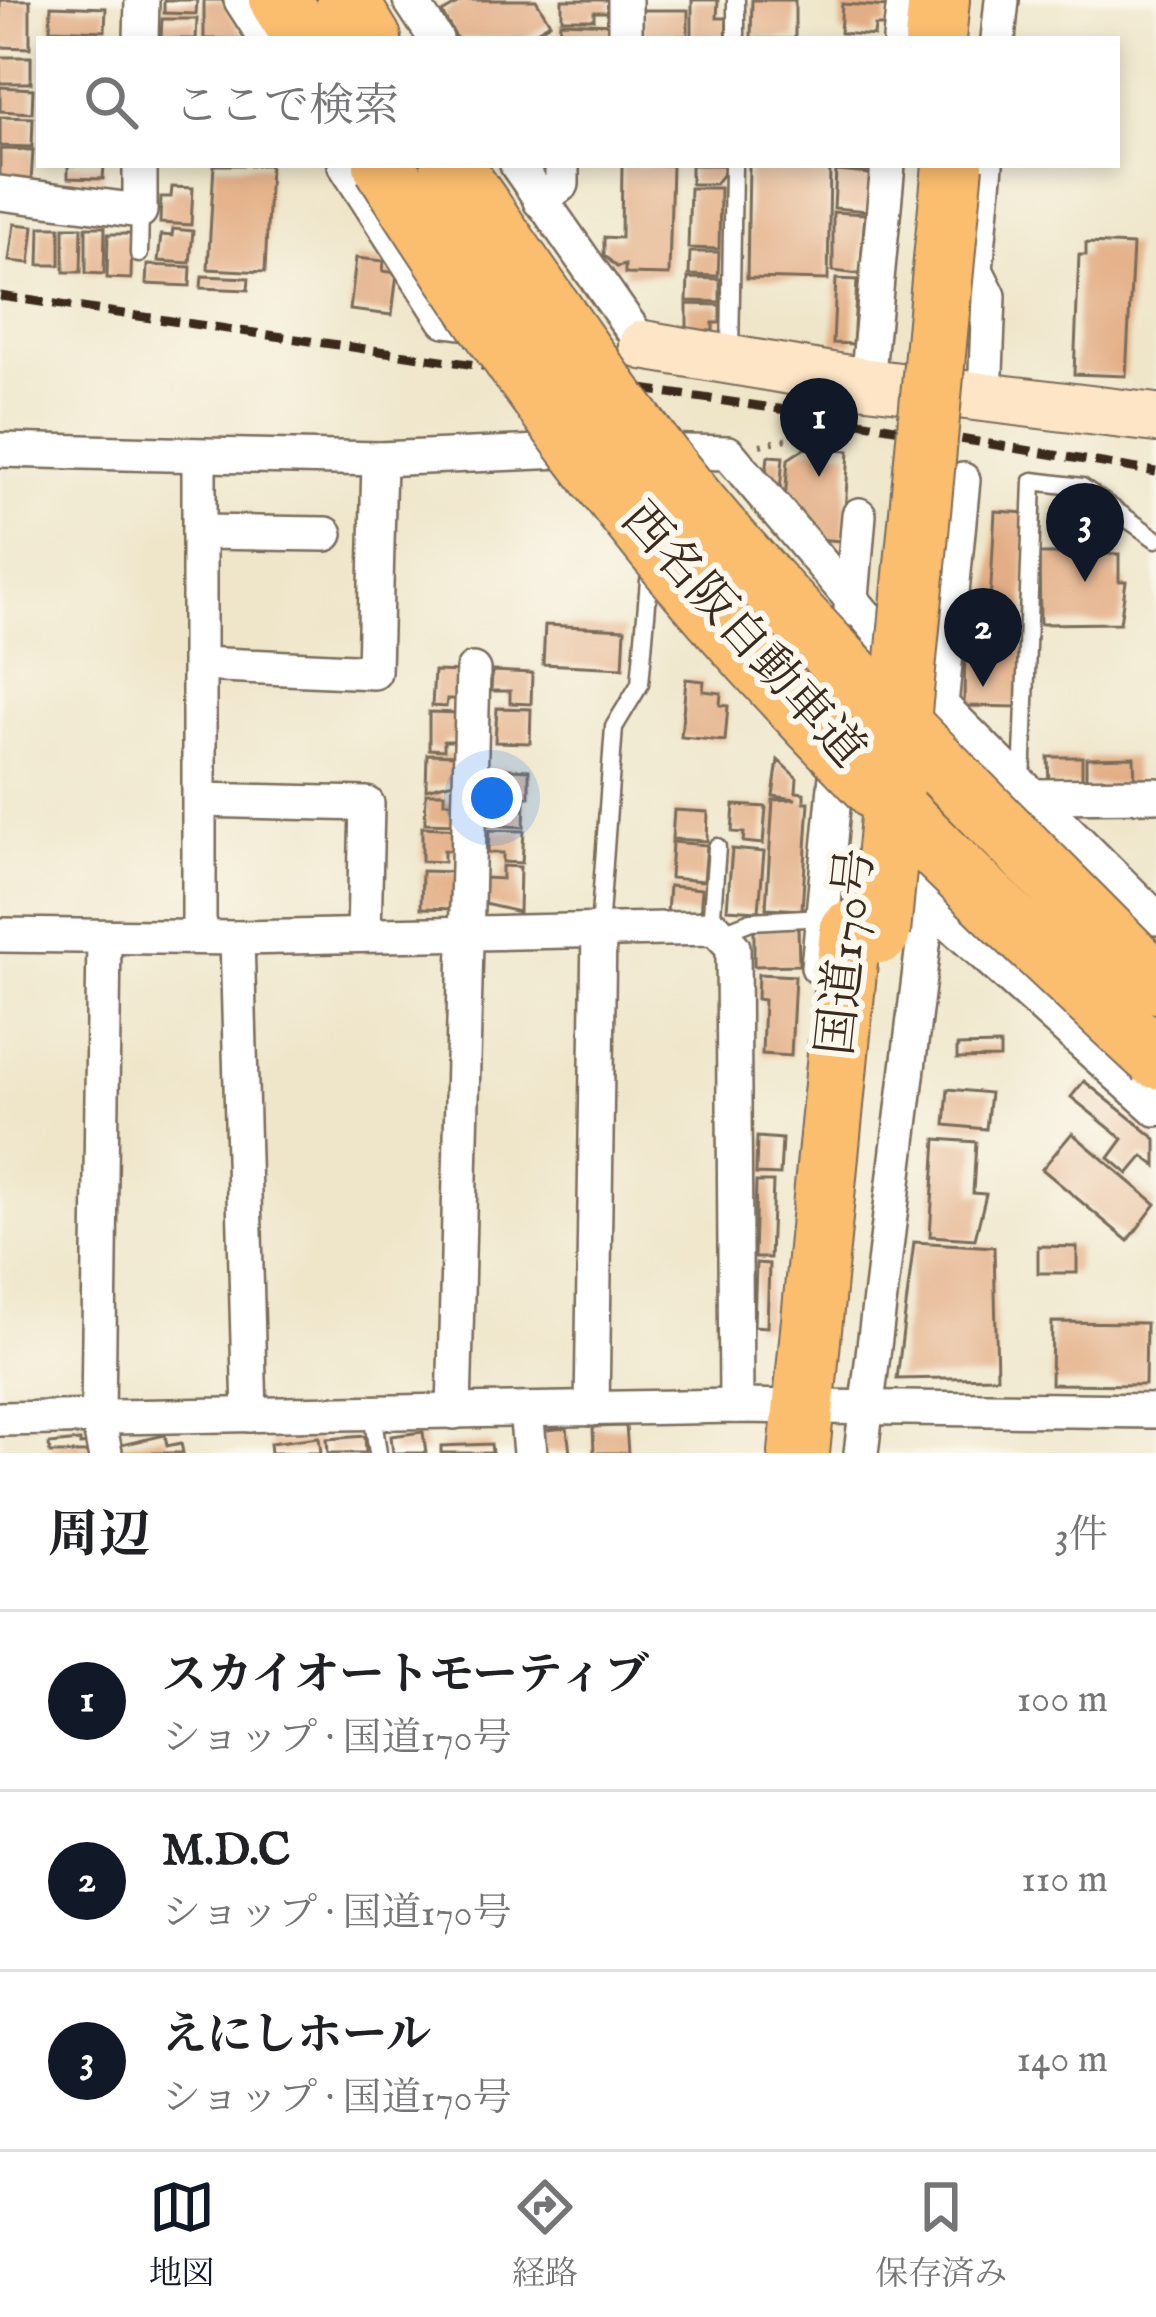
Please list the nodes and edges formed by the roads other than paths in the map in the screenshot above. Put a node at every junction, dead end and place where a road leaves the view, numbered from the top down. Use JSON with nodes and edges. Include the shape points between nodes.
{"nodes":[{"id":1,"x":142,"y":0,"type":"edge"},
{"id":2,"x":241,"y":0,"type":"edge"},
{"id":3,"x":280,"y":0,"type":"edge"},
{"id":4,"x":347,"y":0,"type":"edge"},
{"id":5,"x":410,"y":0,"type":"edge"},
{"id":6,"x":625,"y":0,"type":"edge"},
{"id":7,"x":736,"y":0,"type":"edge"},
{"id":8,"x":904,"y":0,"type":"edge"},
{"id":9,"x":939,"y":0,"type":"edge"},
{"id":10,"x":969,"y":0,"type":"edge"},
{"id":11,"x":1001,"y":0,"type":"edge"},
{"id":12,"x":141,"y":36,"type":"edge"},
{"id":13,"x":264,"y":36,"type":"edge"},
{"id":14,"x":303,"y":36,"type":"edge"},
{"id":15,"x":369,"y":36,"type":"edge"},
{"id":16,"x":434,"y":36,"type":"edge"},
{"id":17,"x":625,"y":36,"type":"edge"},
{"id":18,"x":736,"y":36,"type":"edge"},
{"id":19,"x":901,"y":36,"type":"edge"},
{"id":20,"x":935,"y":36,"type":"edge"},
{"id":21,"x":965,"y":36,"type":"edge"},
{"id":22,"x":998,"y":36,"type":"edge"},
{"id":23,"x":140,"y":168,"type":"edge"},
{"id":24,"x":347,"y":168,"type":"edge"},
{"id":25,"x":387,"y":168,"type":"edge"},
{"id":26,"x":453,"y":168,"type":"edge"},
{"id":27,"x":519,"y":168,"type":"edge"},
{"id":28,"x":562,"y":168,"type":"edge"},
{"id":29,"x":733,"y":168,"type":"edge"},
{"id":30,"x":888,"y":168,"type":"edge"},
{"id":31,"x":923,"y":168,"type":"edge"},
{"id":32,"x":953,"y":168,"type":"edge"},
{"id":33,"x":986,"y":168,"type":"edge"},
{"id":34,"x":0,"y":193,"type":"edge"},
{"id":35,"x":540,"y":201,"type":"junction"},
{"id":36,"x":140,"y":211,"type":"junction"},
{"id":37,"x":140,"y":254,"type":"dead end"},
{"id":38,"x":643,"y":345,"type":"junction"},
{"id":39,"x":730,"y":360,"type":"junction"},
{"id":40,"x":856,"y":381,"type":"junction"},
{"id":41,"x":985,"y":397,"type":"junction"},
{"id":42,"x":1156,"y":418,"type":"edge"},
{"id":43,"x":541,"y":449,"type":"junction"},
{"id":44,"x":0,"y":450,"type":"edge"},
{"id":45,"x":199,"y":456,"type":"junction"},
{"id":46,"x":379,"y":459,"type":"junction"},
{"id":47,"x":963,"y":480,"type":"dead end"},
{"id":48,"x":859,"y":515,"type":"dead end"},
{"id":49,"x":199,"y":532,"type":"junction"},
{"id":50,"x":326,"y":534,"type":"dead end"},
{"id":51,"x":1156,"y":539,"type":"edge"},
{"id":52,"x":649,"y":580,"type":"junction"},
{"id":53,"x":852,"y":600,"type":"junction"},
{"id":54,"x":200,"y":664,"type":"junction"},
{"id":55,"x":472,"y":670,"type":"dead end"},
{"id":56,"x":941,"y":705,"type":"junction"},
{"id":57,"x":835,"y":791,"type":"junction"},
{"id":58,"x":1028,"y":791,"type":"junction"},
{"id":59,"x":1156,"y":795,"type":"edge"},
{"id":60,"x":200,"y":800,"type":"junction"},
{"id":61,"x":717,"y":847,"type":"dead end"},
{"id":62,"x":1156,"y":918,"type":"edge"},
{"id":63,"x":870,"y":921,"type":"junction"},
{"id":64,"x":598,"y":930,"type":"junction"},
{"id":65,"x":716,"y":930,"type":"junction"},
{"id":66,"x":468,"y":932,"type":"junction"},
{"id":67,"x":364,"y":934,"type":"junction"},
{"id":68,"x":0,"y":935,"type":"edge"},
{"id":69,"x":199,"y":936,"type":"junction"},
{"id":70,"x":104,"y":937,"type":"junction"},
{"id":71,"x":237,"y":938,"type":"junction"},
{"id":72,"x":1156,"y":983,"type":"edge"},
{"id":73,"x":1156,"y":1058,"type":"edge"},
{"id":74,"x":1156,"y":1109,"type":"edge"},
{"id":75,"x":736,"y":1406,"type":"junction"},
{"id":76,"x":592,"y":1409,"type":"junction"},
{"id":77,"x":526,"y":1410,"type":"junction"},
{"id":78,"x":1156,"y":1411,"type":"edge"},
{"id":79,"x":454,"y":1412,"type":"junction"},
{"id":80,"x":372,"y":1413,"type":"junction"},
{"id":81,"x":250,"y":1415,"type":"junction"},
{"id":82,"x":98,"y":1418,"type":"junction"},
{"id":83,"x":0,"y":1419,"type":"edge"},
{"id":84,"x":818,"y":1431,"type":"edge"},
{"id":85,"x":105,"y":1453,"type":"edge"},
{"id":86,"x":378,"y":1453,"type":"edge"},
{"id":87,"x":530,"y":1453,"type":"edge"}],
"edges":[{"from":1,"to":12,"type":"street"},
{"from":2,"to":13,"type":"street"},
{"from":3,"to":14,"type":"highway"},
{"from":4,"to":15,"type":"highway"},
{"from":5,"to":16,"type":"street"},
{"from":6,"to":17,"type":"street"},
{"from":7,"to":18,"type":"lane"},
{"from":8,"to":19,"type":"street"},
{"from":9,"to":20,"type":"highway"},
{"from":10,"to":21,"type":"highway"},
{"from":11,"to":22,"type":"street"},
{"from":23,"to":36,"type":"street"},
{"from":24,"to":38,"type":"street","via":[[445,320]]},
{"from":25,"to":73,"type":"highway","name":"西名阪自動車道","bridge":true,"via":[[560,427],[712,614],[994,906]]},
{"from":26,"to":72,"type":"highway","name":"西名阪自動車道","bridge":true,"via":[[723,535]]},
{"from":27,"to":35,"type":"street"},
{"from":28,"to":35,"type":"street","via":[[562,184]]},
{"from":29,"to":39,"type":"lane"},
{"from":30,"to":40,"type":"street"},
{"from":31,"to":63,"type":"highway","name":"国道170号","bridge":true},
{"from":32,"to":63,"type":"highway","name":"国道170号","bridge":true},
{"from":33,"to":41,"type":"street","via":[[976,269],[989,296]]},
{"from":34,"to":36,"type":"street"},
{"from":35,"to":38,"type":"street"},
{"from":36,"to":37,"type":"lane"},
{"from":38,"to":39,"type":"street"},
{"from":39,"to":40,"type":"street"},
{"from":40,"to":41,"type":"street"},
{"from":41,"to":42,"type":"street"},
{"from":43,"to":46,"type":"street"},
{"from":43,"to":52,"type":"street"},
{"from":43,"to":53,"type":"street","via":[[728,453]]},
{"from":44,"to":45,"type":"street"},
{"from":45,"to":46,"type":"street"},
{"from":45,"to":49,"type":"street"},
{"from":46,"to":54,"type":"street","via":[[374,672]]},
{"from":47,"to":56,"type":"street"},
{"from":48,"to":53,"type":"street"},
{"from":49,"to":50,"type":"street"},
{"from":49,"to":54,"type":"street"},
{"from":51,"to":58,"type":"lane","via":[[1082,488],[1033,482]]},
{"from":52,"to":57,"type":"street"},
{"from":52,"to":64,"type":"lane","via":[[640,684],[614,727]]},
{"from":53,"to":56,"type":"street"},
{"from":53,"to":57,"type":"street"},
{"from":54,"to":60,"type":"street"},
{"from":55,"to":66,"type":"street"},
{"from":56,"to":58,"type":"street"},
{"from":56,"to":63,"type":"street"},
{"from":57,"to":63,"type":"street"},
{"from":58,"to":59,"type":"street"},
{"from":58,"to":62,"type":"street"},
{"from":60,"to":67,"type":"street","via":[[367,804]]},
{"from":60,"to":69,"type":"street"},
{"from":61,"to":65,"type":"lane"},
{"from":63,"to":65,"type":"lane","via":[[751,921]]},
{"from":63,"to":74,"type":"street"},
{"from":63,"to":84,"type":"highway","name":"国道170号"},
{"from":64,"to":65,"type":"street"},
{"from":64,"to":66,"type":"street"},
{"from":64,"to":76,"type":"street"},
{"from":65,"to":75,"type":"street","via":[[733,947]]},
{"from":66,"to":67,"type":"street"},
{"from":66,"to":79,"type":"street"},
{"from":67,"to":71,"type":"street"},
{"from":68,"to":70,"type":"street"},
{"from":69,"to":70,"type":"street"},
{"from":69,"to":71,"type":"street"},
{"from":70,"to":82,"type":"street"},
{"from":71,"to":81,"type":"street"},
{"from":75,"to":76,"type":"street"},
{"from":75,"to":84,"type":"street"},
{"from":76,"to":77,"type":"street"},
{"from":77,"to":79,"type":"street"},
{"from":77,"to":87,"type":"street"},
{"from":78,"to":84,"type":"street"},
{"from":79,"to":80,"type":"street"},
{"from":80,"to":81,"type":"street"},
{"from":80,"to":86,"type":"lane"},
{"from":81,"to":82,"type":"street"},
{"from":82,"to":83,"type":"street"},
{"from":82,"to":85,"type":"street"}]}
